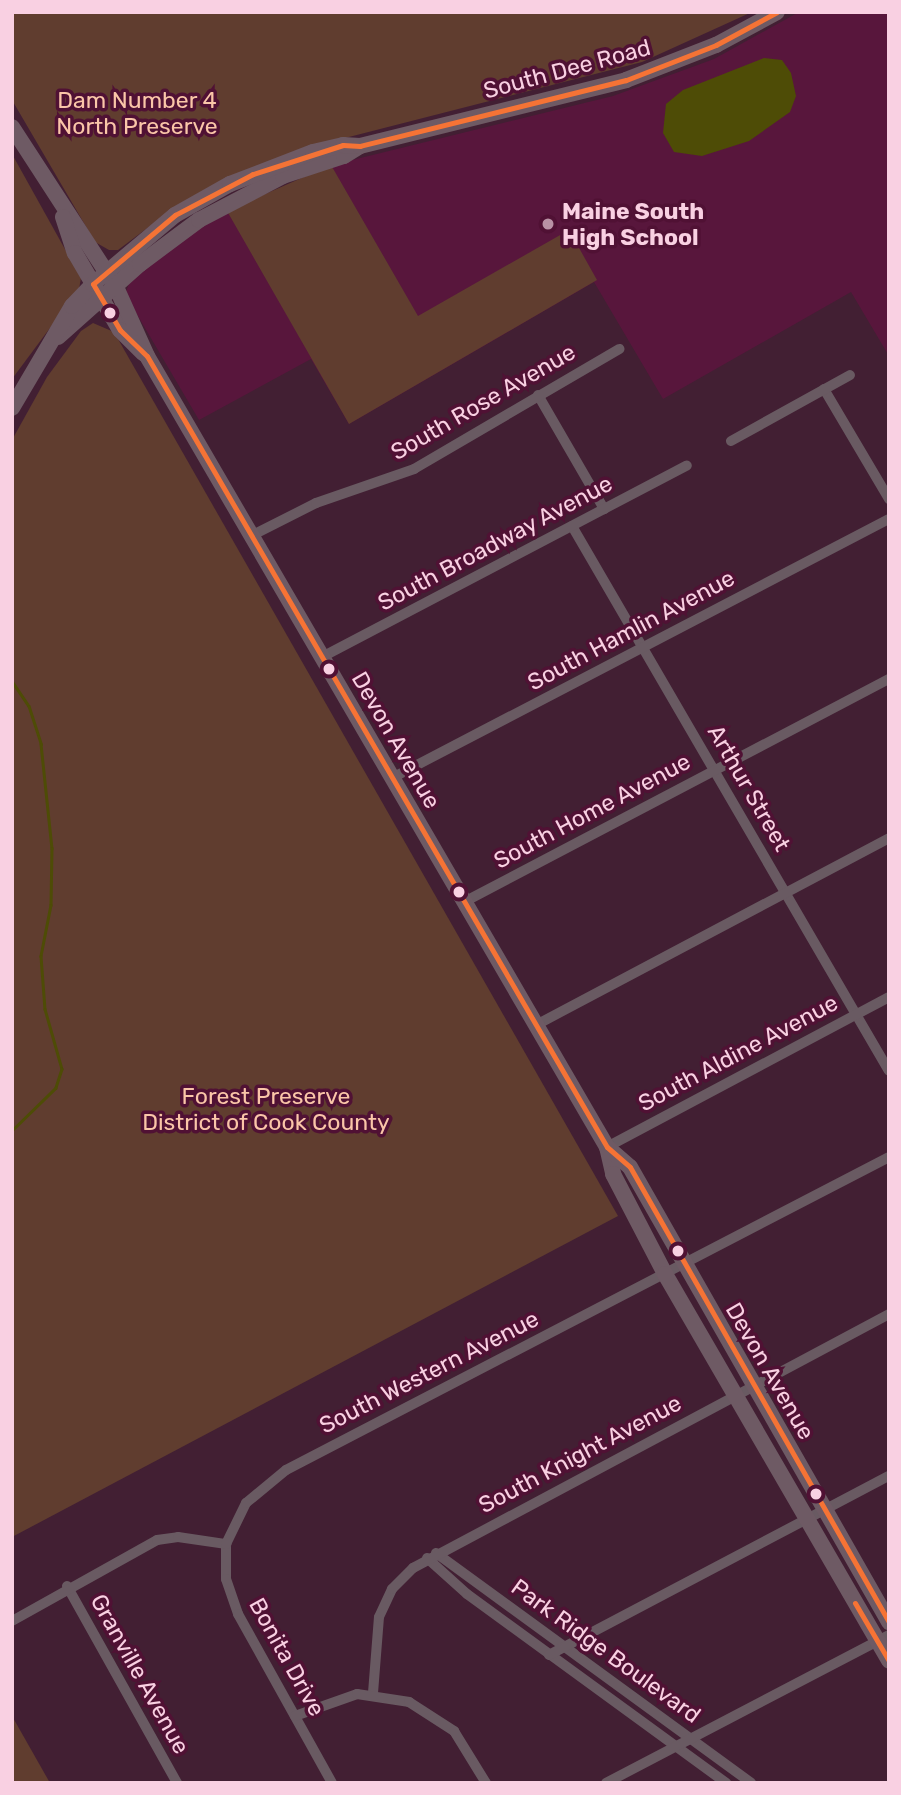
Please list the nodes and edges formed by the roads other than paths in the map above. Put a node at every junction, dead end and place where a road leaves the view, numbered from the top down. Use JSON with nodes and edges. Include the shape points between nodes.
{"nodes":[{"id":1,"x":777,"y":12,"type":"edge"},
{"id":2,"x":12,"y":127,"type":"edge"},
{"id":3,"x":360,"y":146,"type":"junction"},
{"id":4,"x":60,"y":208,"type":"junction"},
{"id":5,"x":106,"y":271,"type":"junction"},
{"id":6,"x":93,"y":284,"type":"junction"},
{"id":7,"x":116,"y":287,"type":"junction"},
{"id":8,"x":102,"y":300,"type":"junction"},
{"id":9,"x":56,"y":339,"type":"junction"},
{"id":10,"x":618,"y":349,"type":"dead end"},
{"id":11,"x":147,"y":356,"type":"junction"},
{"id":12,"x":850,"y":375,"type":"dead end"},
{"id":13,"x":824,"y":389,"type":"junction"},
{"id":14,"x":538,"y":395,"type":"junction"},
{"id":15,"x":12,"y":408,"type":"edge"},
{"id":16,"x":731,"y":441,"type":"dead end"},
{"id":17,"x":687,"y":465,"type":"dead end"},
{"id":18,"x":889,"y":499,"type":"edge"},
{"id":19,"x":604,"y":509,"type":"junction"},
{"id":20,"x":889,"y":519,"type":"edge"},
{"id":21,"x":572,"y":526,"type":"junction"},
{"id":22,"x":251,"y":536,"type":"junction"},
{"id":23,"x":643,"y":648,"type":"junction"},
{"id":24,"x":322,"y":657,"type":"junction"},
{"id":25,"x":889,"y":679,"type":"edge"},
{"id":26,"x":714,"y":770,"type":"junction"},
{"id":27,"x":392,"y":778,"type":"junction"},
{"id":28,"x":889,"y":838,"type":"edge"},
{"id":29,"x":785,"y":892,"type":"junction"},
{"id":30,"x":464,"y":902,"type":"junction"},
{"id":31,"x":889,"y":997,"type":"edge"},
{"id":32,"x":856,"y":1015,"type":"junction"},
{"id":33,"x":536,"y":1025,"type":"junction"},
{"id":34,"x":889,"y":1071,"type":"edge"},
{"id":35,"x":607,"y":1147,"type":"junction"},
{"id":36,"x":889,"y":1157,"type":"edge"},
{"id":37,"x":683,"y":1265,"type":"junction"},
{"id":38,"x":666,"y":1274,"type":"junction"},
{"id":39,"x":889,"y":1314,"type":"edge"},
{"id":40,"x":752,"y":1387,"type":"junction"},
{"id":41,"x":735,"y":1396,"type":"junction"},
{"id":42,"x":889,"y":1476,"type":"edge"},
{"id":43,"x":824,"y":1510,"type":"junction"},
{"id":44,"x":806,"y":1520,"type":"junction"},
{"id":45,"x":226,"y":1544,"type":"junction"},
{"id":46,"x":431,"y":1556,"type":"junction"},
{"id":47,"x":67,"y":1586,"type":"junction"},
{"id":48,"x":12,"y":1621,"type":"edge"},
{"id":49,"x":889,"y":1622,"type":"edge"},
{"id":50,"x":883,"y":1638,"type":"edge"},
{"id":51,"x":564,"y":1646,"type":"junction"},
{"id":52,"x":549,"y":1655,"type":"junction"},
{"id":53,"x":889,"y":1661,"type":"edge"},
{"id":54,"x":373,"y":1693,"type":"junction"},
{"id":55,"x":295,"y":1716,"type":"junction"},
{"id":56,"x":690,"y":1738,"type":"junction"},
{"id":57,"x":676,"y":1746,"type":"junction"},
{"id":58,"x":177,"y":1783,"type":"edge"},
{"id":59,"x":332,"y":1783,"type":"edge"},
{"id":60,"x":486,"y":1783,"type":"edge"},
{"id":61,"x":606,"y":1783,"type":"edge"},
{"id":62,"x":726,"y":1783,"type":"edge"},
{"id":63,"x":751,"y":1783,"type":"edge"}],
"edges":[{"from":1,"to":3,"type":"street","name":"South Dee Road","via":[[716,45],[626,80]]},
{"from":2,"to":4,"type":"street","name":"Devon Avenue"},
{"from":3,"to":5,"type":"street","name":"South Dee Road","via":[[313,152],[230,184],[175,215]]},
{"from":3,"to":7,"type":"street","name":"South Dee Road","via":[[344,156],[283,176],[208,214],[169,240]]},
{"from":4,"to":5,"type":"street","name":"Devon Avenue"},
{"from":4,"to":6,"type":"street","name":"Devon Avenue","via":[[75,253]]},
{"from":5,"to":6,"type":"street","name":"South Dee Road"},
{"from":5,"to":7,"type":"street","name":"Devon Avenue"},
{"from":6,"to":8,"type":"street","name":"Devon Avenue"},
{"from":6,"to":9,"type":"street","name":"South Dee Road","via":[[72,306]]},
{"from":7,"to":8,"type":"street","name":"South Dee Road"},
{"from":7,"to":11,"type":"street","name":"Devon Avenue"},
{"from":8,"to":9,"type":"street","name":"South Dee Road"},
{"from":8,"to":11,"type":"street","name":"Devon Avenue","via":[[120,330]]},
{"from":9,"to":15,"type":"street","name":"South Dee Road"},
{"from":10,"to":14,"type":"street","name":"South Rose Avenue"},
{"from":11,"to":22,"type":"street","name":"Devon Avenue"},
{"from":12,"to":13,"type":"street"},
{"from":13,"to":16,"type":"street"},
{"from":13,"to":18,"type":"street"},
{"from":14,"to":19,"type":"street"},
{"from":14,"to":22,"type":"street","name":"South Rose Avenue","via":[[414,469],[316,503]]},
{"from":17,"to":19,"type":"street","name":"South Broadway Avenue"},
{"from":19,"to":21,"type":"street","name":"South Broadway Avenue"},
{"from":20,"to":23,"type":"street","name":"South Hamlin Avenue"},
{"from":21,"to":23,"type":"street","name":"Arthur Street"},
{"from":21,"to":24,"type":"street","name":"South Broadway Avenue"},
{"from":22,"to":24,"type":"street","name":"Devon Avenue"},
{"from":23,"to":26,"type":"street","name":"Arthur Street"},
{"from":23,"to":27,"type":"street","name":"South Hamlin Avenue"},
{"from":24,"to":27,"type":"street","name":"Devon Avenue"},
{"from":25,"to":26,"type":"street","name":"South Home Avenue"},
{"from":26,"to":29,"type":"street","name":"Arthur Street"},
{"from":26,"to":30,"type":"street","name":"South Home Avenue"},
{"from":27,"to":30,"type":"street","name":"Devon Avenue"},
{"from":28,"to":29,"type":"street"},
{"from":29,"to":32,"type":"street","name":"Arthur Street"},
{"from":29,"to":33,"type":"street"},
{"from":30,"to":33,"type":"street","name":"Devon Avenue"},
{"from":31,"to":32,"type":"street","name":"South Aldine Avenue"},
{"from":32,"to":34,"type":"street","name":"Arthur Street"},
{"from":32,"to":35,"type":"street","name":"South Aldine Avenue"},
{"from":33,"to":35,"type":"street","name":"Devon Avenue"},
{"from":35,"to":37,"type":"street","name":"Devon Avenue","via":[[630,1167]]},
{"from":35,"to":38,"type":"street","name":"Devon Avenue","via":[[613,1174]]},
{"from":36,"to":37,"type":"street","name":"South Western Avenue"},
{"from":37,"to":38,"type":"street","name":"South Western Avenue"},
{"from":37,"to":40,"type":"street","name":"Devon Avenue"},
{"from":38,"to":41,"type":"street","name":"Devon Avenue"},
{"from":38,"to":45,"type":"street","name":"South Western Avenue","via":[[286,1470],[246,1503]]},
{"from":39,"to":40,"type":"street","name":"South Knight Avenue"},
{"from":40,"to":41,"type":"street","name":"South Knight Avenue"},
{"from":40,"to":43,"type":"street","name":"Devon Avenue"},
{"from":41,"to":44,"type":"street","name":"Devon Avenue"},
{"from":41,"to":46,"type":"street","name":"South Knight Avenue"},
{"from":42,"to":43,"type":"street"},
{"from":43,"to":44,"type":"street"},
{"from":43,"to":49,"type":"street","name":"Devon Avenue"},
{"from":44,"to":50,"type":"street","name":"Devon Avenue"},
{"from":44,"to":51,"type":"street"},
{"from":45,"to":47,"type":"street","via":[[168,1537]]},
{"from":45,"to":55,"type":"street","name":"Bonita Drive","via":[[230,1596]]},
{"from":46,"to":51,"type":"street","name":"Park Ridge Boulevard"},
{"from":46,"to":52,"type":"street","name":"Park Ridge Boulevard","via":[[453,1583]]},
{"from":46,"to":54,"type":"street","name":"South Knight Avenue","via":[[402,1577],[385,1600],[378,1625]]},
{"from":47,"to":48,"type":"street"},
{"from":47,"to":58,"type":"street","name":"Granville Avenue"},
{"from":50,"to":53,"type":"street","name":"Devon Avenue"},
{"from":50,"to":56,"type":"street"},
{"from":51,"to":52,"type":"street"},
{"from":51,"to":56,"type":"street","name":"Park Ridge Boulevard"},
{"from":52,"to":57,"type":"street","name":"Park Ridge Boulevard"},
{"from":54,"to":55,"type":"street","via":[[344,1696]]},
{"from":54,"to":60,"type":"street","via":[[421,1706],[443,1720],[463,1742]]},
{"from":55,"to":59,"type":"street","name":"Bonita Drive"},
{"from":56,"to":57,"type":"street"},
{"from":56,"to":63,"type":"street","name":"Park Ridge Boulevard"},
{"from":57,"to":61,"type":"street"},
{"from":57,"to":62,"type":"street","name":"Park Ridge Boulevard"}]}
